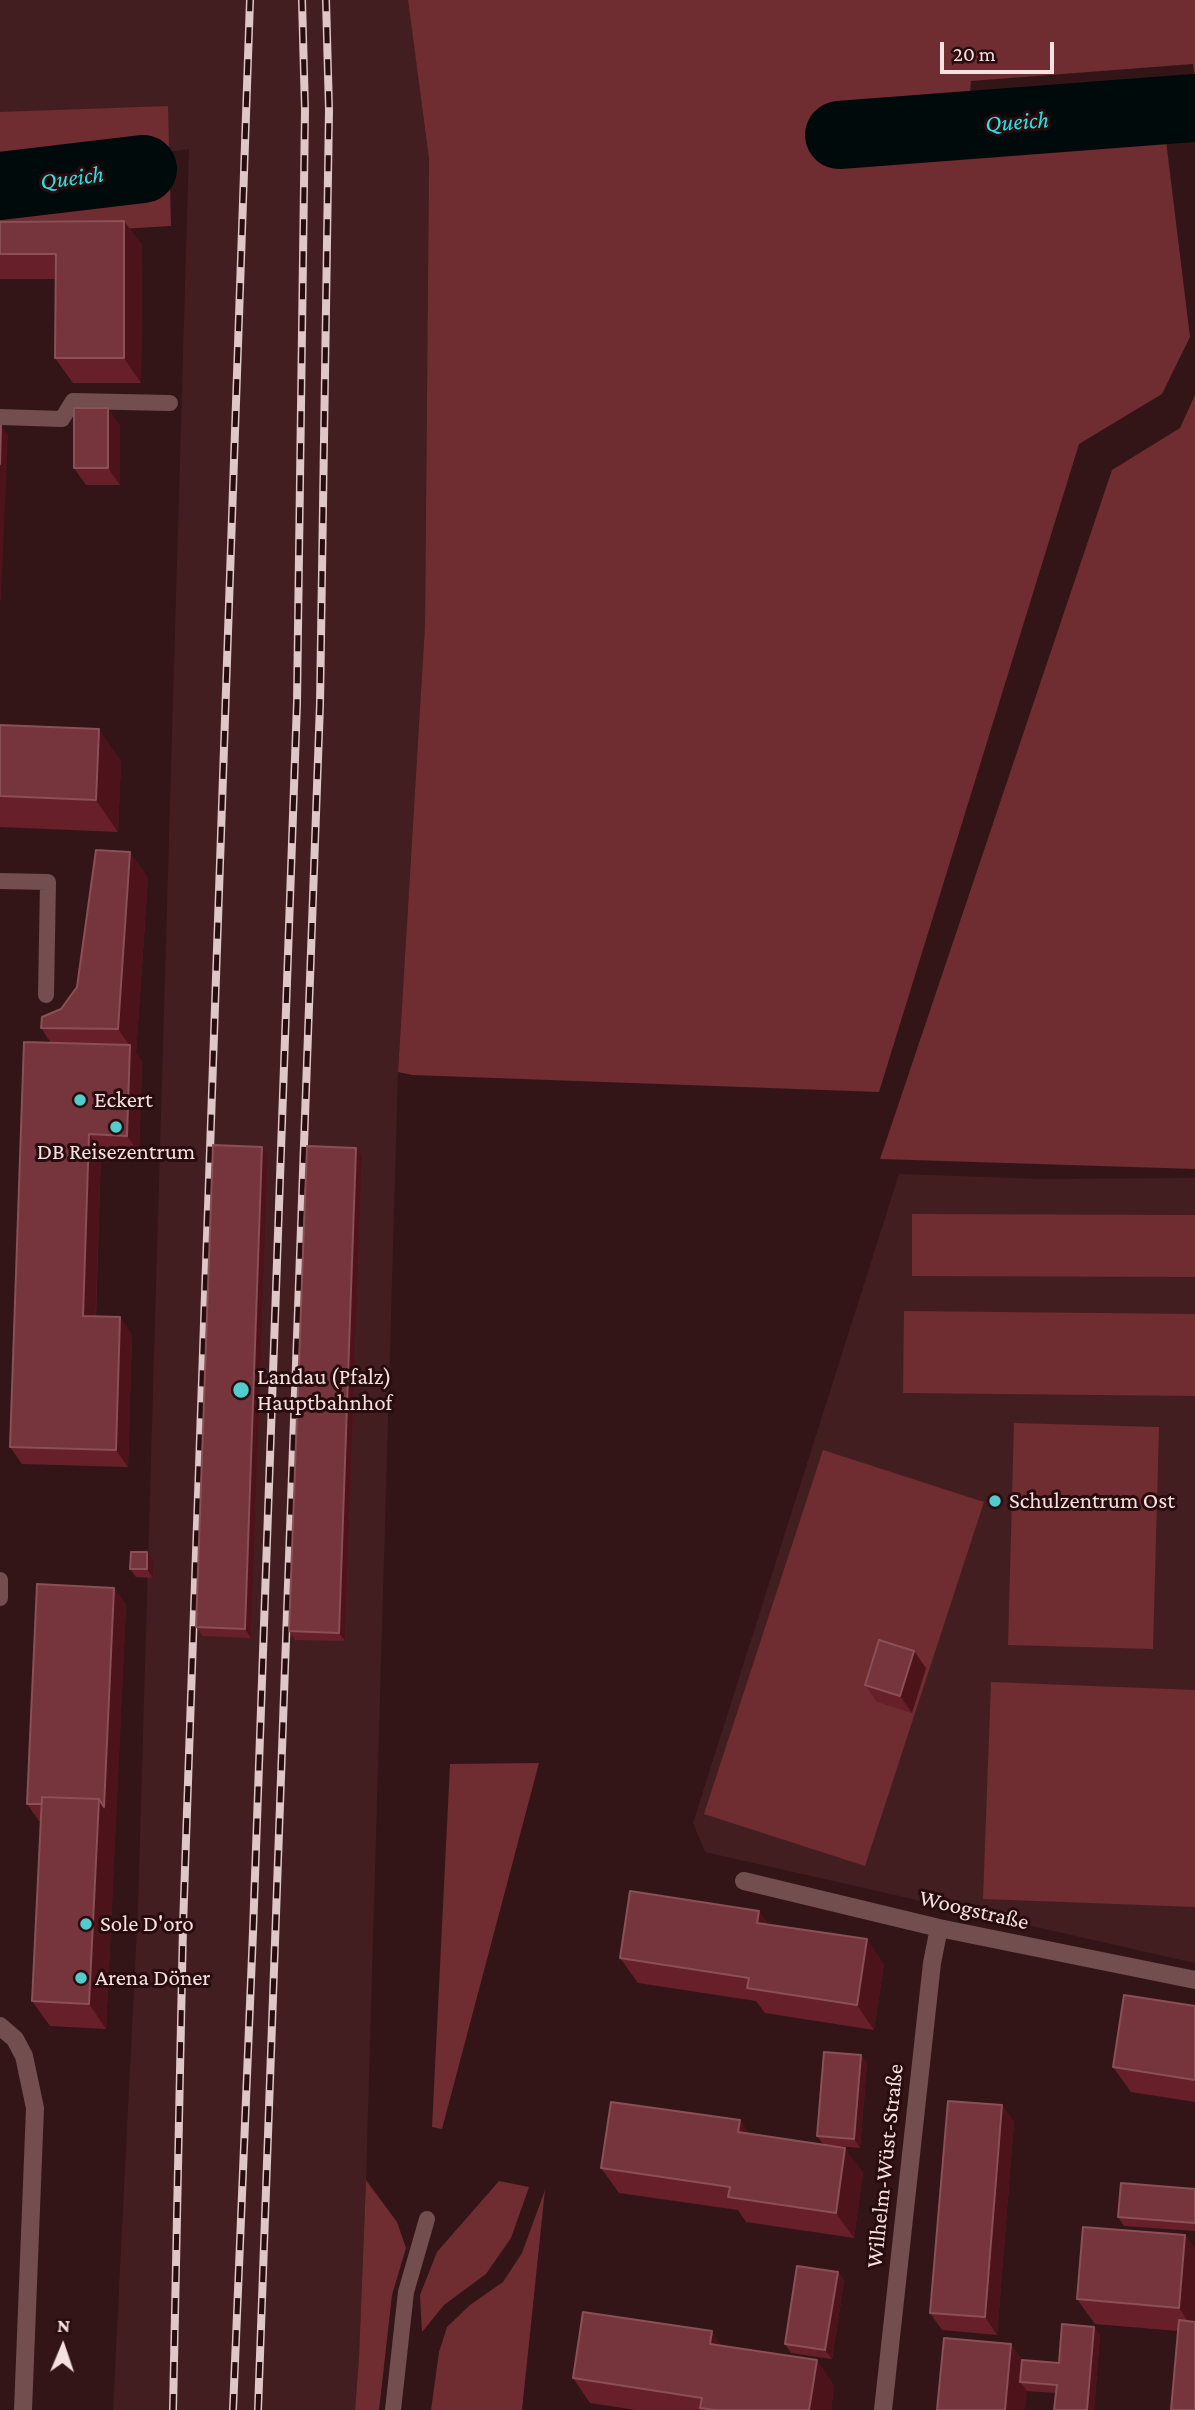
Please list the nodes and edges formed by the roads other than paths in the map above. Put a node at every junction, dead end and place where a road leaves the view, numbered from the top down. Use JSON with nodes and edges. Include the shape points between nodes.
{"nodes":[{"id":1,"x":170,"y":403,"type":"dead end"},
{"id":2,"x":0,"y":417,"type":"edge"},
{"id":3,"x":0,"y":881,"type":"edge"},
{"id":4,"x":46,"y":995,"type":"dead end"},
{"id":5,"x":0,"y":1580,"type":"edge"},
{"id":6,"x":0,"y":1598,"type":"edge"},
{"id":7,"x":744,"y":1881,"type":"dead end"},
{"id":8,"x":939,"y":1928,"type":"junction"},
{"id":9,"x":1195,"y":1980,"type":"edge"},
{"id":10,"x":0,"y":2026,"type":"edge"},
{"id":11,"x":427,"y":2219,"type":"dead end"},
{"id":12,"x":23,"y":2410,"type":"edge"},
{"id":13,"x":393,"y":2410,"type":"edge"},
{"id":14,"x":883,"y":2410,"type":"edge"}],
"edges":[{"from":1,"to":2,"type":"lane","via":[[73,401],[62,419]]},
{"from":3,"to":4,"type":"lane","via":[[48,883]]},
{"from":5,"to":6,"type":"lane"},
{"from":7,"to":8,"type":"street","name":"Woogstraße"},
{"from":8,"to":9,"type":"street","name":"Woogstraße"},
{"from":8,"to":14,"type":"street","name":"Wilhelm-Wüst-Straße"},
{"from":10,"to":12,"type":"street","via":[[15,2039],[24,2056],[35,2108]]},
{"from":11,"to":13,"type":"lane","via":[[406,2292]]}]}
